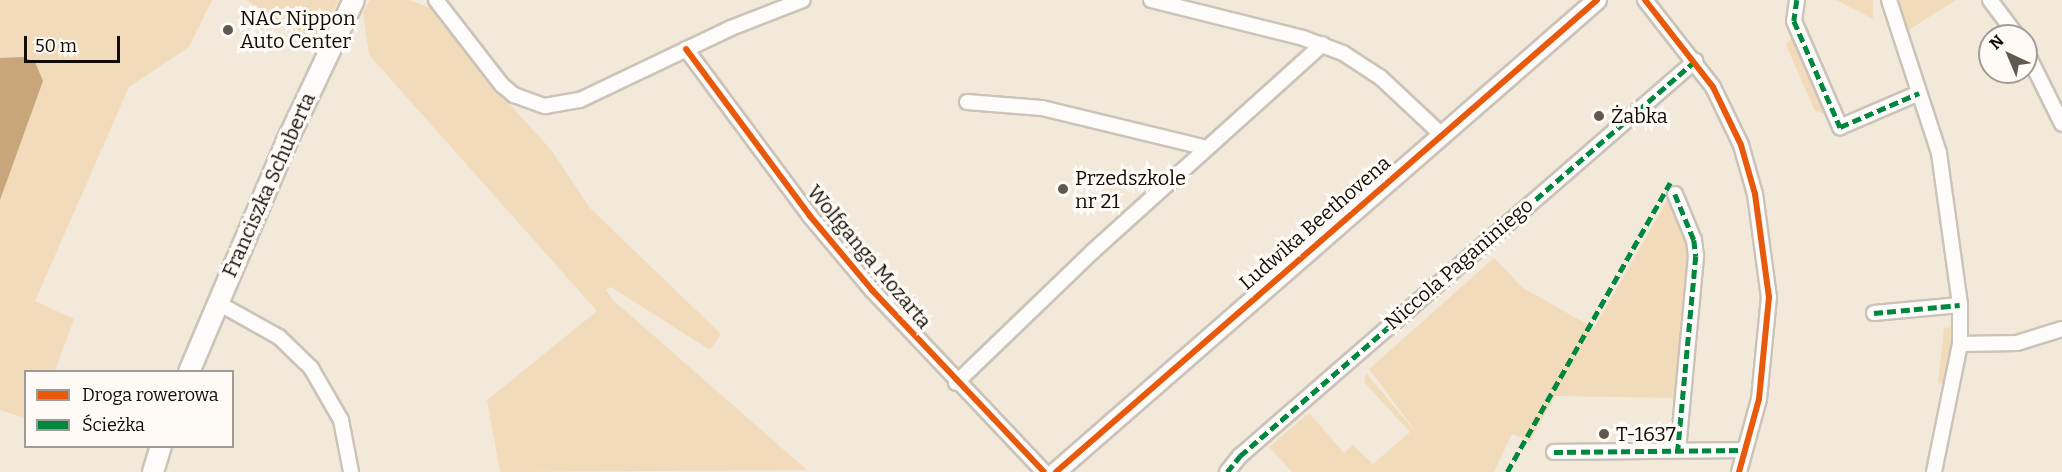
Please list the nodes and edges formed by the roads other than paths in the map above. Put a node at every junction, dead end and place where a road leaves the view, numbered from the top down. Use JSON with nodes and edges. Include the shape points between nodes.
{"nodes":[{"id":1,"x":354,"y":0,"type":"edge"},
{"id":2,"x":436,"y":0,"type":"edge"},
{"id":3,"x":804,"y":0,"type":"edge"},
{"id":4,"x":1151,"y":0,"type":"edge"},
{"id":5,"x":1597,"y":0,"type":"edge"},
{"id":6,"x":1645,"y":0,"type":"edge"},
{"id":7,"x":1797,"y":0,"type":"edge"},
{"id":8,"x":1888,"y":0,"type":"edge"},
{"id":9,"x":1990,"y":0,"type":"edge"},
{"id":10,"x":2008,"y":24,"type":"edge"},
{"id":11,"x":1323,"y":44,"type":"junction"},
{"id":12,"x":687,"y":49,"type":"junction"},
{"id":13,"x":1695,"y":61,"type":"junction"},
{"id":14,"x":2038,"y":74,"type":"edge"},
{"id":15,"x":1919,"y":93,"type":"junction"},
{"id":16,"x":968,"y":102,"type":"dead end"},
{"id":17,"x":2062,"y":120,"type":"edge"},
{"id":18,"x":1442,"y":135,"type":"junction"},
{"id":19,"x":1207,"y":148,"type":"junction"},
{"id":20,"x":1675,"y":194,"type":"dead end"},
{"id":21,"x":218,"y":303,"type":"junction"},
{"id":22,"x":1960,"y":305,"type":"junction"},
{"id":23,"x":1874,"y":313,"type":"dead end"},
{"id":24,"x":2062,"y":329,"type":"edge"},
{"id":25,"x":1960,"y":344,"type":"junction"},
{"id":26,"x":190,"y":370,"type":"edge"},
{"id":27,"x":956,"y":383,"type":"junction"},
{"id":28,"x":161,"y":448,"type":"edge"},
{"id":29,"x":1678,"y":449,"type":"junction"},
{"id":30,"x":1745,"y":450,"type":"junction"},
{"id":31,"x":1554,"y":452,"type":"dead end"},
{"id":32,"x":153,"y":472,"type":"edge"},
{"id":33,"x":351,"y":472,"type":"edge"},
{"id":34,"x":1044,"y":472,"type":"edge"},
{"id":35,"x":1056,"y":472,"type":"edge"},
{"id":36,"x":1227,"y":472,"type":"edge"},
{"id":37,"x":1739,"y":472,"type":"edge"},
{"id":38,"x":1934,"y":472,"type":"edge"}],
"edges":[{"from":1,"to":21,"type":"main road","name":"Franciszka Schuberta","via":[[286,143]]},
{"from":2,"to":12,"type":"street","via":[[502,85],[532,104],[560,106],[580,100]]},
{"from":3,"to":12,"type":"street"},
{"from":4,"to":11,"type":"street"},
{"from":5,"to":18,"type":"street","name":"Ludwika Beethovena"},
{"from":6,"to":13,"type":"street"},
{"from":7,"to":15,"type":"street","via":[[1794,21],[1840,127]]},
{"from":8,"to":15,"type":"street"},
{"from":9,"to":10,"type":"street"},
{"from":11,"to":18,"type":"street","via":[[1375,73]]},
{"from":11,"to":19,"type":"street"},
{"from":12,"to":27,"type":"street","name":"Wolfganga Mozarta","via":[[810,216]]},
{"from":13,"to":30,"type":"street","via":[[1714,88],[1740,145],[1755,194],[1762,244],[1768,297],[1766,340],[1759,399]]},
{"from":13,"to":36,"type":"street","name":"Niccola Paganiniego","via":[[1249,448]]},
{"from":14,"to":17,"type":"street"},
{"from":15,"to":22,"type":"street","via":[[1945,182]]},
{"from":16,"to":19,"type":"street","via":[[1042,108]]},
{"from":18,"to":35,"type":"street","name":"Ludwika Beethovena"},
{"from":19,"to":27,"type":"street"},
{"from":20,"to":29,"type":"street","via":[[1694,240],[1696,256]]},
{"from":21,"to":26,"type":"main road","name":"Franciszka Schuberta"},
{"from":21,"to":33,"type":"street","via":[[279,337],[311,368],[341,420]]},
{"from":22,"to":23,"type":"street"},
{"from":22,"to":25,"type":"street"},
{"from":24,"to":25,"type":"street","via":[[2016,343]]},
{"from":25,"to":38,"type":"street"},
{"from":27,"to":34,"type":"street","name":"Wolfganga Mozarta"},
{"from":28,"to":32,"type":"main road"},
{"from":29,"to":30,"type":"street"},
{"from":29,"to":31,"type":"street"},
{"from":30,"to":37,"type":"street"}]}
